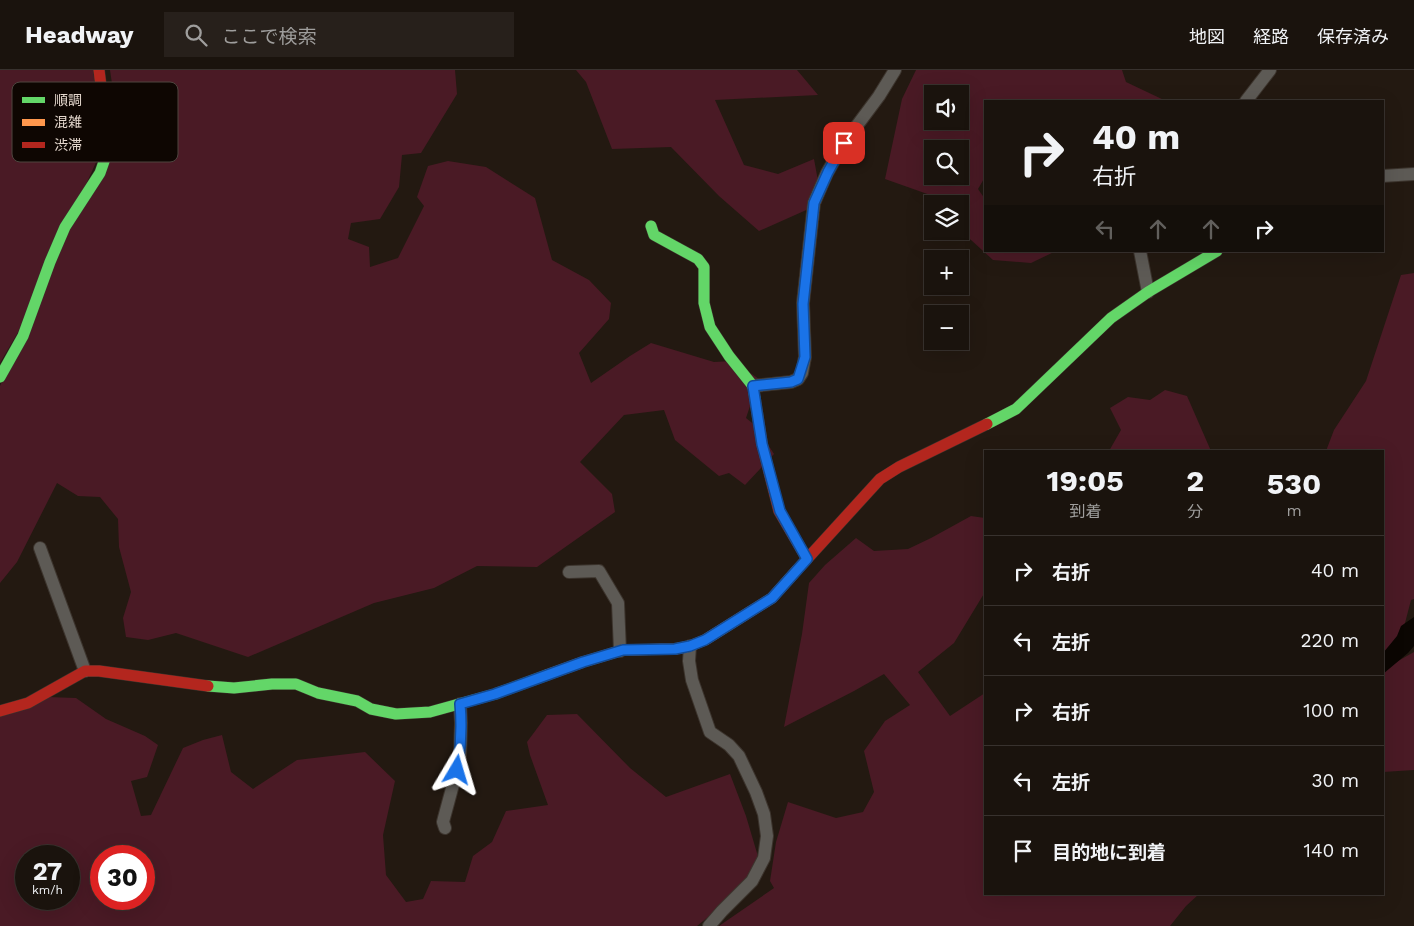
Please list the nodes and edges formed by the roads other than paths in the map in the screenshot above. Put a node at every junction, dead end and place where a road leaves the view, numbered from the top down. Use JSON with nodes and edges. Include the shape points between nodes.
{"nodes":[{"id":1,"x":895,"y":70,"type":"edge"},
{"id":2,"x":1270,"y":70,"type":"edge"},
{"id":3,"x":1247,"y":100,"type":"edge"},
{"id":4,"x":104,"y":162,"type":"edge"},
{"id":5,"x":1414,"y":174,"type":"edge"},
{"id":6,"x":1384,"y":176,"type":"edge"},
{"id":7,"x":650,"y":226,"type":"dead end"},
{"id":8,"x":1140,"y":252,"type":"edge"},
{"id":9,"x":1215,"y":252,"type":"edge"},
{"id":10,"x":1148,"y":292,"type":"junction"},
{"id":11,"x":0,"y":377,"type":"edge"},
{"id":12,"x":753,"y":386,"type":"junction"},
{"id":13,"x":40,"y":548,"type":"dead end"},
{"id":14,"x":807,"y":559,"type":"junction"},
{"id":15,"x":569,"y":572,"type":"dead end"},
{"id":16,"x":690,"y":646,"type":"junction"},
{"id":17,"x":620,"y":651,"type":"junction"},
{"id":18,"x":85,"y":671,"type":"junction"},
{"id":19,"x":460,"y":704,"type":"junction"},
{"id":20,"x":0,"y":711,"type":"edge"},
{"id":21,"x":446,"y":828,"type":"dead end"},
{"id":22,"x":709,"y":926,"type":"edge"}],
"edges":[{"from":1,"to":12,"type":"street","via":[[844,143],[814,203],[803,304],[805,357],[802,372],[791,382]]},
{"from":2,"to":3,"type":"street"},
{"from":4,"to":11,"type":"street","via":[[65,227],[23,336]]},
{"from":5,"to":6,"type":"street"},
{"from":7,"to":12,"type":"street","via":[[654,235],[698,259],[704,267],[704,303],[710,326]]},
{"from":8,"to":10,"type":"street"},
{"from":9,"to":10,"type":"street"},
{"from":10,"to":14,"type":"street","via":[[1111,318],[1016,409],[880,479]]},
{"from":12,"to":14,"type":"street","via":[[762,444],[780,511]]},
{"from":13,"to":18,"type":"street"},
{"from":14,"to":16,"type":"street","via":[[772,598]]},
{"from":15,"to":17,"type":"street","via":[[598,571],[618,603]]},
{"from":16,"to":17,"type":"street"},
{"from":16,"to":22,"type":"street","via":[[692,680],[710,732],[740,756],[764,814],[767,836],[764,858],[752,881]]},
{"from":17,"to":19,"type":"street"},
{"from":18,"to":19,"type":"street","via":[[234,688],[296,684],[396,714],[430,712]]},
{"from":18,"to":20,"type":"street","via":[[28,703]]},
{"from":19,"to":21,"type":"street","via":[[460,756],[443,822]]}]}
